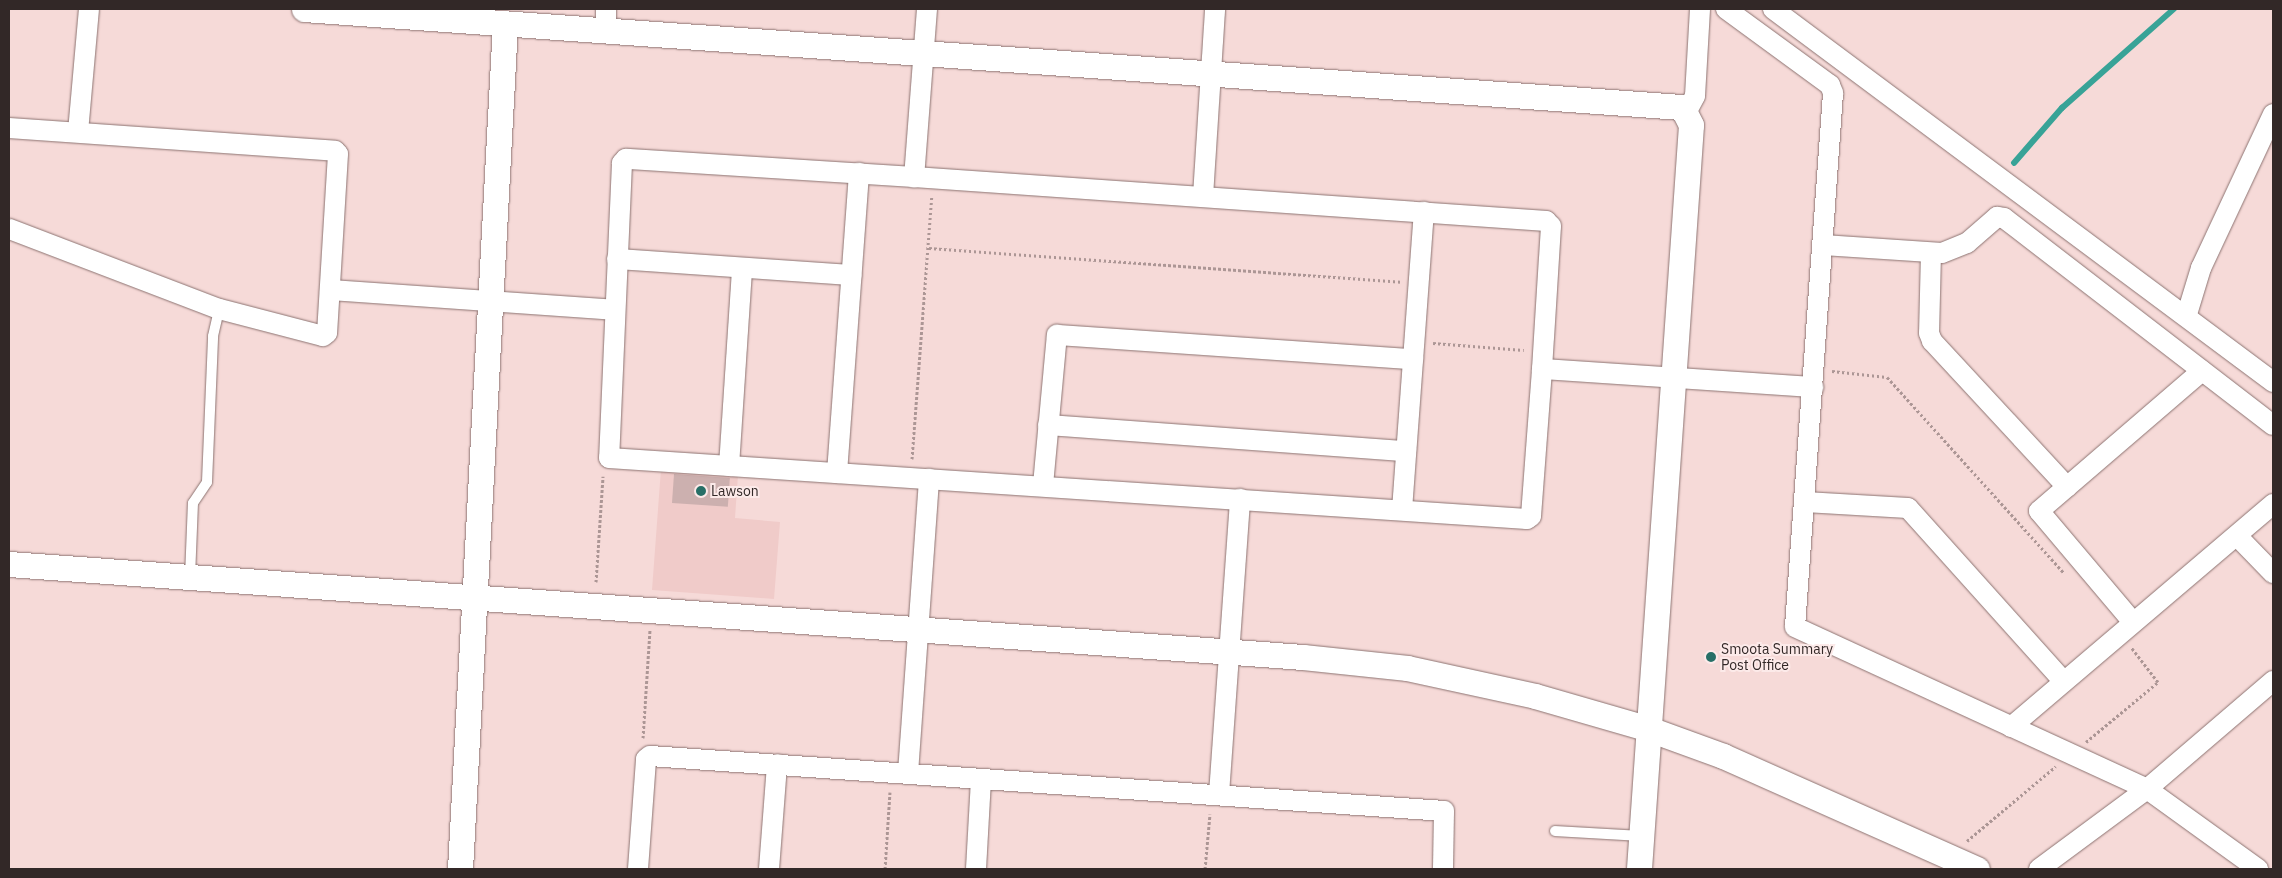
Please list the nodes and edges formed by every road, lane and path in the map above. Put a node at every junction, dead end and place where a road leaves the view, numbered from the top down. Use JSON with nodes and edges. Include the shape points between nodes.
{"nodes":[{"id":1,"x":89,"y":9,"type":"edge"},
{"id":2,"x":304,"y":9,"type":"edge"},
{"id":3,"x":927,"y":9,"type":"edge"},
{"id":4,"x":1215,"y":9,"type":"edge"},
{"id":5,"x":1700,"y":9,"type":"edge"},
{"id":6,"x":1726,"y":9,"type":"edge"},
{"id":7,"x":1773,"y":9,"type":"edge"},
{"id":8,"x":506,"y":16,"type":"edge"},
{"id":9,"x":606,"y":20,"type":"edge"},
{"id":10,"x":923,"y":53,"type":"junction"},
{"id":11,"x":1211,"y":73,"type":"junction"},
{"id":12,"x":1687,"y":112,"type":"junction"},
{"id":13,"x":2273,"y":114,"type":"edge"},
{"id":14,"x":9,"y":128,"type":"edge"},
{"id":15,"x":78,"y":132,"type":"junction"},
{"id":16,"x":859,"y":173,"type":"junction"},
{"id":17,"x":924,"y":177,"type":"junction"},
{"id":18,"x":1203,"y":196,"type":"junction"},
{"id":19,"x":1424,"y":212,"type":"junction"},
{"id":20,"x":9,"y":229,"type":"edge"},
{"id":21,"x":1823,"y":245,"type":"junction"},
{"id":22,"x":928,"y":248,"type":"junction"},
{"id":23,"x":1931,"y":253,"type":"junction"},
{"id":24,"x":617,"y":259,"type":"junction"},
{"id":25,"x":742,"y":268,"type":"junction"},
{"id":26,"x":851,"y":275,"type":"junction"},
{"id":27,"x":330,"y":290,"type":"junction"},
{"id":28,"x":1402,"y":292,"type":"dead end"},
{"id":29,"x":490,"y":301,"type":"junction"},
{"id":30,"x":219,"y":309,"type":"junction"},
{"id":31,"x":614,"y":310,"type":"junction"},
{"id":32,"x":2187,"y":314,"type":"junction"},
{"id":33,"x":1413,"y":359,"type":"junction"},
{"id":34,"x":1542,"y":369,"type":"junction"},
{"id":35,"x":2202,"y":371,"type":"junction"},
{"id":36,"x":1673,"y":378,"type":"junction"},
{"id":37,"x":1813,"y":378,"type":"junction"},
{"id":38,"x":2273,"y":382,"type":"edge"},
{"id":39,"x":1048,"y":425,"type":"junction"},
{"id":40,"x":2273,"y":425,"type":"edge"},
{"id":41,"x":1406,"y":451,"type":"junction"},
{"id":42,"x":606,"y":453,"type":"junction"},
{"id":43,"x":729,"y":466,"type":"junction"},
{"id":44,"x":837,"y":473,"type":"junction"},
{"id":45,"x":920,"y":478,"type":"junction"},
{"id":46,"x":1043,"y":485,"type":"junction"},
{"id":47,"x":2066,"y":487,"type":"junction"},
{"id":48,"x":1240,"y":499,"type":"junction"},
{"id":49,"x":1805,"y":502,"type":"junction"},
{"id":50,"x":2273,"y":504,"type":"edge"},
{"id":51,"x":1402,"y":510,"type":"junction"},
{"id":52,"x":2237,"y":536,"type":"junction"},
{"id":53,"x":9,"y":564,"type":"edge"},
{"id":54,"x":2273,"y":573,"type":"edge"},
{"id":55,"x":2065,"y":575,"type":"dead end"},
{"id":56,"x":190,"y":576,"type":"junction"},
{"id":57,"x":596,"y":582,"type":"dead end"},
{"id":58,"x":474,"y":598,"type":"junction"},
{"id":59,"x":2125,"y":628,"type":"junction"},
{"id":60,"x":650,"y":629,"type":"dead end"},
{"id":61,"x":917,"y":629,"type":"junction"},
{"id":62,"x":1230,"y":652,"type":"junction"},
{"id":63,"x":2063,"y":681,"type":"junction"},
{"id":64,"x":2273,"y":681,"type":"edge"},
{"id":65,"x":2011,"y":726,"type":"junction"},
{"id":66,"x":1648,"y":729,"type":"junction"},
{"id":67,"x":2071,"y":754,"type":"junction"},
{"id":68,"x":648,"y":758,"type":"junction"},
{"id":69,"x":777,"y":764,"type":"junction"},
{"id":70,"x":900,"y":772,"type":"junction"},
{"id":71,"x":981,"y":779,"type":"junction"},
{"id":72,"x":2147,"y":788,"type":"junction"},
{"id":73,"x":1215,"y":794,"type":"junction"},
{"id":74,"x":1555,"y":831,"type":"dead end"},
{"id":75,"x":1641,"y":836,"type":"junction"},
{"id":76,"x":1964,"y":843,"type":"dead end"},
{"id":77,"x":460,"y":869,"type":"edge"},
{"id":78,"x":638,"y":869,"type":"edge"},
{"id":79,"x":769,"y":869,"type":"edge"},
{"id":80,"x":885,"y":869,"type":"edge"},
{"id":81,"x":976,"y":869,"type":"edge"},
{"id":82,"x":1206,"y":869,"type":"edge"},
{"id":83,"x":1443,"y":869,"type":"edge"},
{"id":84,"x":1639,"y":869,"type":"edge"},
{"id":85,"x":1977,"y":869,"type":"edge"},
{"id":86,"x":2039,"y":869,"type":"edge"},
{"id":87,"x":2258,"y":869,"type":"edge"}],
"edges":[{"from":1,"to":15,"type":"street"},
{"from":2,"to":8,"type":"street"},
{"from":3,"to":10,"type":"street"},
{"from":4,"to":11,"type":"street"},
{"from":5,"to":12,"type":"street","via":[[1695,96]]},
{"from":6,"to":21,"type":"street","via":[[1830,85],[1833,93]]},
{"from":7,"to":32,"type":"street"},
{"from":8,"to":9,"type":"street"},
{"from":8,"to":29,"type":"street"},
{"from":9,"to":10,"type":"street"},
{"from":10,"to":11,"type":"street"},
{"from":10,"to":17,"type":"street"},
{"from":11,"to":12,"type":"street","via":[[1673,105]]},
{"from":11,"to":18,"type":"street"},
{"from":12,"to":36,"type":"street","via":[[1691,125]]},
{"from":13,"to":32,"type":"street","via":[[2201,268]]},
{"from":14,"to":15,"type":"street"},
{"from":15,"to":27,"type":"street","via":[[335,151]]},
{"from":16,"to":17,"type":"street"},
{"from":16,"to":24,"type":"street","via":[[626,158]]},
{"from":16,"to":26,"type":"street"},
{"from":17,"to":18,"type":"street"},
{"from":17,"to":22,"type":"path"},
{"from":18,"to":19,"type":"street"},
{"from":19,"to":33,"type":"street"},
{"from":19,"to":34,"type":"street","via":[[1546,221],[1551,226]]},
{"from":20,"to":30,"type":"street"},
{"from":21,"to":23,"type":"street"},
{"from":21,"to":37,"type":"street"},
{"from":22,"to":28,"type":"path","via":[[1403,282]]},
{"from":22,"to":45,"type":"path"},
{"from":23,"to":35,"type":"street","via":[[1953,250],[1977,236],[1997,218],[2004,218]]},
{"from":23,"to":47,"type":"street","via":[[1929,333],[1932,340]]},
{"from":24,"to":25,"type":"street"},
{"from":24,"to":31,"type":"street"},
{"from":25,"to":26,"type":"street"},
{"from":25,"to":43,"type":"street"},
{"from":26,"to":44,"type":"street"},
{"from":27,"to":29,"type":"street"},
{"from":27,"to":30,"type":"street","via":[[323,336]]},
{"from":29,"to":31,"type":"street"},
{"from":29,"to":58,"type":"street"},
{"from":30,"to":56,"type":"lane","via":[[211,369],[208,482],[193,504]]},
{"from":31,"to":42,"type":"street"},
{"from":32,"to":38,"type":"street"},
{"from":33,"to":39,"type":"street","via":[[1057,335]]},
{"from":33,"to":41,"type":"street"},
{"from":34,"to":36,"type":"street"},
{"from":34,"to":51,"type":"street","via":[[1531,516],[1526,519]]},
{"from":35,"to":40,"type":"street"},
{"from":35,"to":47,"type":"street"},
{"from":36,"to":37,"type":"street"},
{"from":36,"to":66,"type":"street"},
{"from":37,"to":49,"type":"street"},
{"from":37,"to":55,"type":"path","via":[[1886,377]]},
{"from":39,"to":41,"type":"street"},
{"from":39,"to":46,"type":"street"},
{"from":41,"to":51,"type":"street"},
{"from":42,"to":43,"type":"street","via":[[608,458]]},
{"from":42,"to":57,"type":"path"},
{"from":43,"to":44,"type":"street"},
{"from":44,"to":45,"type":"street"},
{"from":45,"to":46,"type":"street"},
{"from":45,"to":61,"type":"street"},
{"from":46,"to":48,"type":"street"},
{"from":47,"to":59,"type":"street","via":[[2038,514]]},
{"from":48,"to":51,"type":"street"},
{"from":48,"to":62,"type":"street"},
{"from":49,"to":63,"type":"street","via":[[1908,508]]},
{"from":49,"to":65,"type":"street","via":[[1795,627]]},
{"from":50,"to":52,"type":"street"},
{"from":52,"to":54,"type":"street"},
{"from":52,"to":59,"type":"street"},
{"from":53,"to":56,"type":"street"},
{"from":56,"to":58,"type":"street"},
{"from":58,"to":61,"type":"street"},
{"from":58,"to":77,"type":"street"},
{"from":59,"to":63,"type":"street"},
{"from":59,"to":67,"type":"path","via":[[2158,682]]},
{"from":60,"to":68,"type":"path","via":[[642,747]]},
{"from":61,"to":62,"type":"street"},
{"from":61,"to":70,"type":"street"},
{"from":62,"to":66,"type":"street","via":[[1448,676]]},
{"from":62,"to":73,"type":"street"},
{"from":63,"to":65,"type":"street"},
{"from":64,"to":72,"type":"street"},
{"from":65,"to":67,"type":"street"},
{"from":66,"to":75,"type":"street"},
{"from":66,"to":85,"type":"street","via":[[1732,760]]},
{"from":67,"to":72,"type":"street"},
{"from":67,"to":76,"type":"path"},
{"from":68,"to":69,"type":"street"},
{"from":68,"to":78,"type":"street"},
{"from":69,"to":70,"type":"street"},
{"from":69,"to":79,"type":"street"},
{"from":70,"to":71,"type":"street"},
{"from":70,"to":80,"type":"path"},
{"from":71,"to":73,"type":"street"},
{"from":71,"to":81,"type":"street"},
{"from":72,"to":86,"type":"street"},
{"from":72,"to":87,"type":"street"},
{"from":73,"to":82,"type":"path"},
{"from":73,"to":83,"type":"street","via":[[1444,811]]},
{"from":74,"to":75,"type":"lane"},
{"from":75,"to":84,"type":"street"}]}
